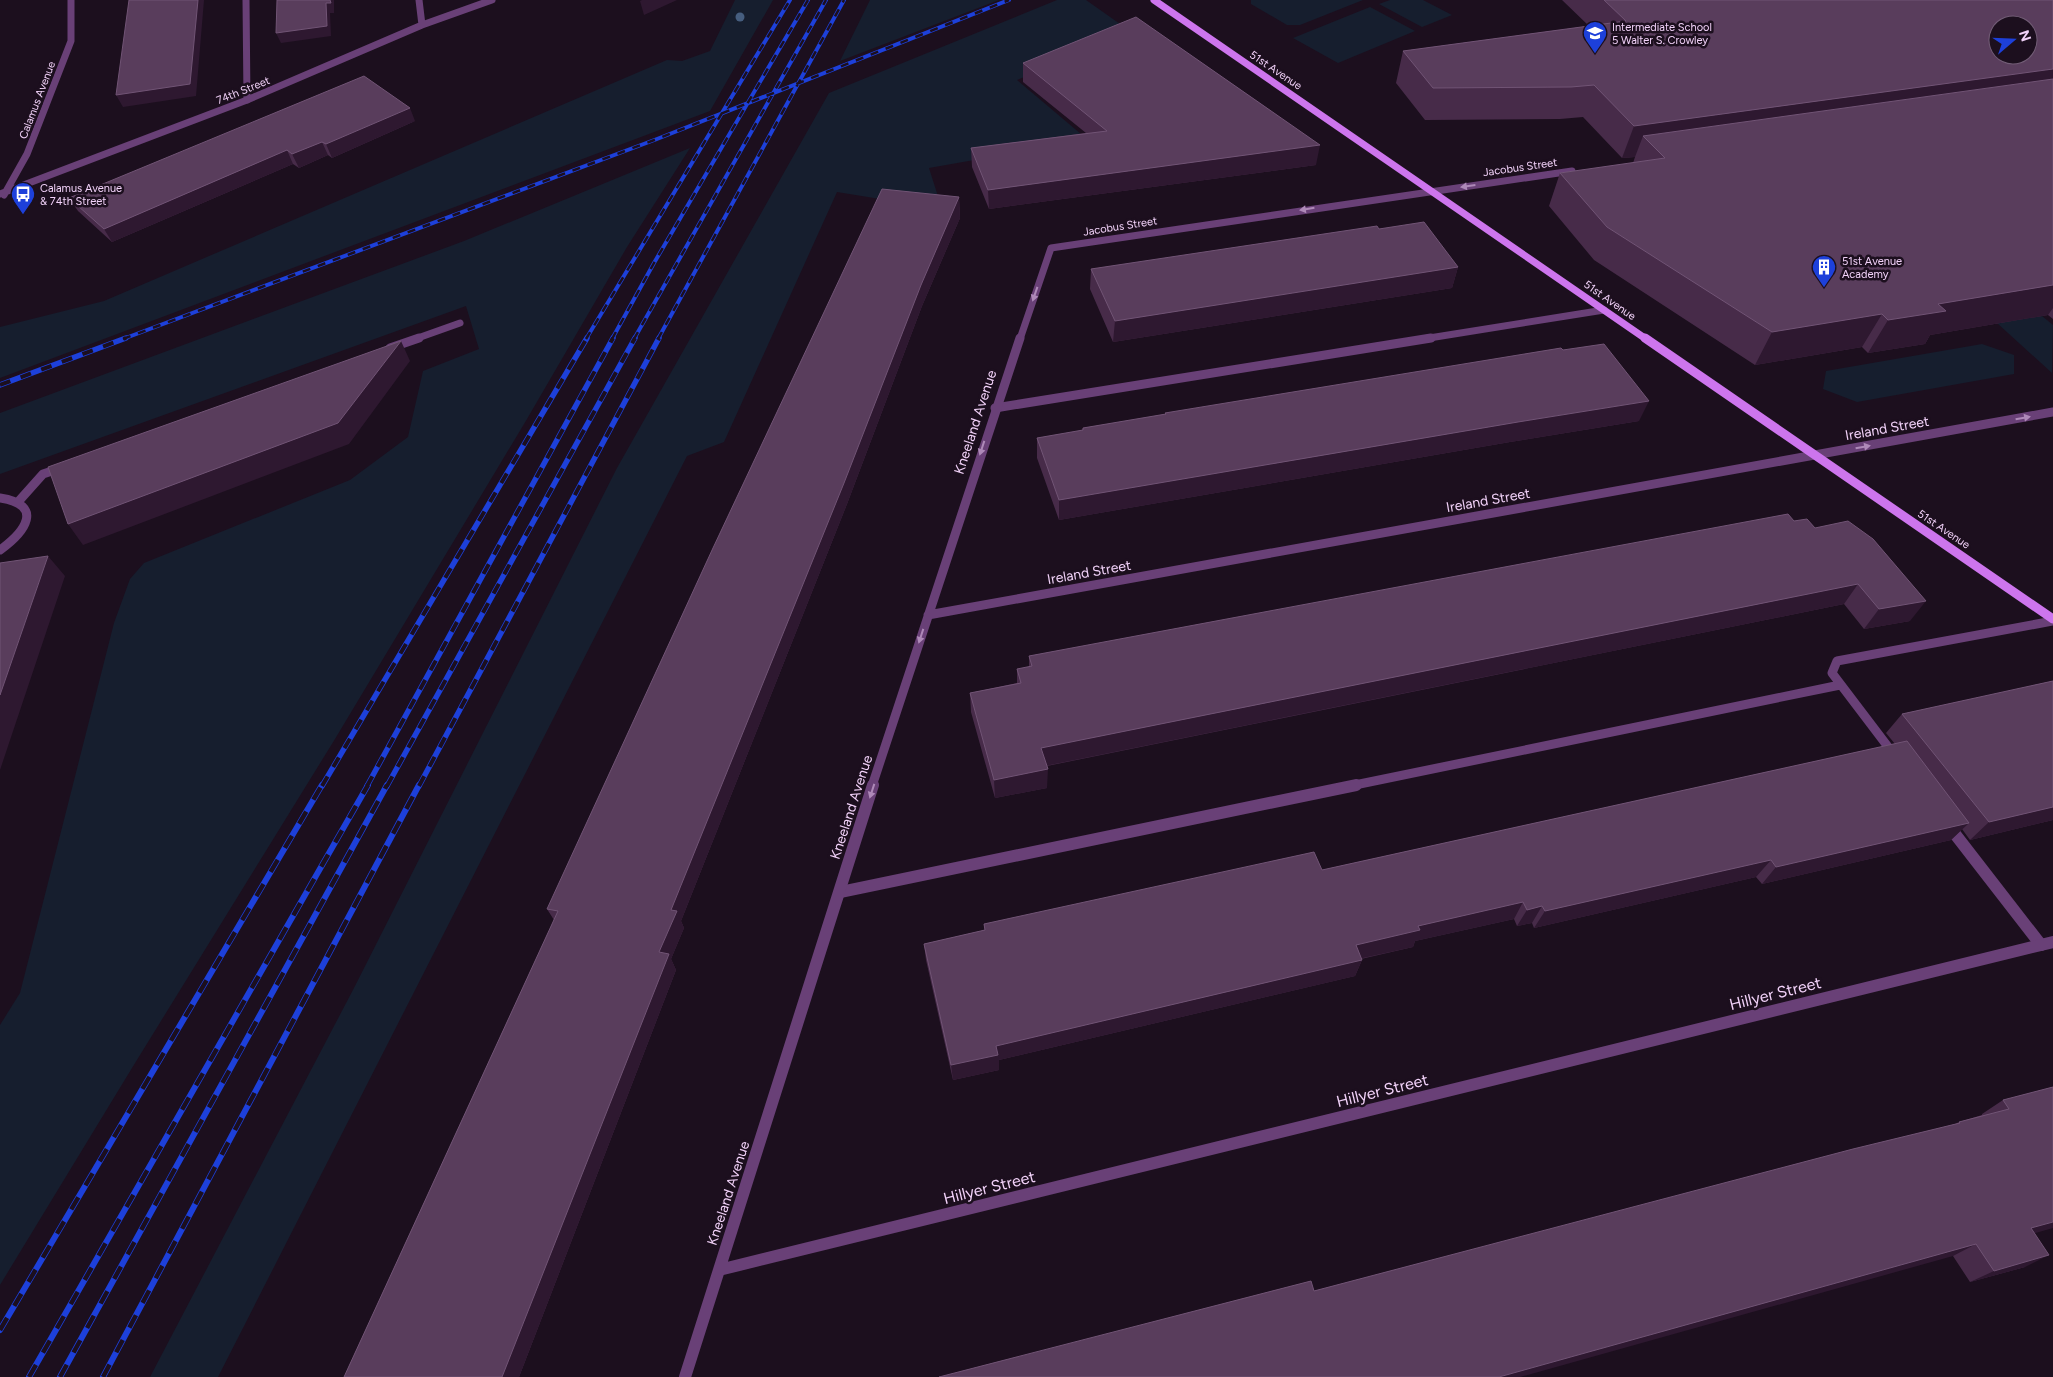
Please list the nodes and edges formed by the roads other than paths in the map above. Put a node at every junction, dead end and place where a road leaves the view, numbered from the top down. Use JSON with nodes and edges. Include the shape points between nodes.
{"nodes":[{"id":1,"x":70,"y":0,"type":"edge"},
{"id":2,"x":246,"y":0,"type":"edge"},
{"id":3,"x":419,"y":0,"type":"edge"},
{"id":4,"x":492,"y":0,"type":"edge"},
{"id":5,"x":1154,"y":0,"type":"edge"},
{"id":6,"x":422,"y":25,"type":"junction"},
{"id":7,"x":248,"y":100,"type":"junction"},
{"id":8,"x":1584,"y":170,"type":"edge"},
{"id":9,"x":1432,"y":191,"type":"junction"},
{"id":10,"x":3,"y":193,"type":"edge"},
{"id":11,"x":0,"y":200,"type":"edge"},
{"id":12,"x":1051,"y":248,"type":"joint"},
{"id":13,"x":1604,"y":310,"type":"junction"},
{"id":14,"x":460,"y":323,"type":"dead end"},
{"id":15,"x":386,"y":350,"type":"edge"},
{"id":16,"x":995,"y":408,"type":"junction"},
{"id":17,"x":2053,"y":412,"type":"edge"},
{"id":18,"x":1815,"y":455,"type":"junction"},
{"id":19,"x":71,"y":464,"type":"edge"},
{"id":20,"x":0,"y":498,"type":"edge"},
{"id":21,"x":18,"y":502,"type":"junction"},
{"id":22,"x":0,"y":550,"type":"edge"},
{"id":23,"x":928,"y":615,"type":"junction"},
{"id":24,"x":2053,"y":620,"type":"edge"},
{"id":25,"x":1840,"y":685,"type":"junction"},
{"id":26,"x":1899,"y":762,"type":"edge"},
{"id":27,"x":1941,"y":816,"type":"edge"},
{"id":28,"x":840,"y":892,"type":"junction"},
{"id":29,"x":2047,"y":943,"type":"edge"},
{"id":30,"x":719,"y":1270,"type":"junction"},
{"id":31,"x":684,"y":1377,"type":"edge"}],
"edges":[{"from":1,"to":10,"type":"street","name":"Calamus Avenue","via":[[71,40],[27,154]]},
{"from":2,"to":7,"type":"street"},
{"from":3,"to":6,"type":"street"},
{"from":4,"to":6,"type":"street","name":"74th Street"},
{"from":5,"to":9,"type":"street","name":"51st Avenue"},
{"from":6,"to":7,"type":"street","name":"74th Street"},
{"from":7,"to":10,"type":"street","name":"74th Street"},
{"from":8,"to":9,"type":"street","name":"Jacobus Street","one_way":true},
{"from":9,"to":12,"type":"street","name":"Jacobus Street","one_way":true},
{"from":9,"to":13,"type":"street","name":"51st Avenue"},
{"from":10,"to":11,"type":"street","name":"Calamus Avenue"},
{"from":12,"to":16,"type":"street","name":"Kneeland Avenue","one_way":true},
{"from":13,"to":16,"type":"street"},
{"from":13,"to":18,"type":"street","name":"51st Avenue"},
{"from":14,"to":15,"type":"street"},
{"from":16,"to":23,"type":"street","name":"Kneeland Avenue","one_way":true},
{"from":18,"to":17,"type":"street","name":"Ireland Street","one_way":true},
{"from":18,"to":23,"type":"street","name":"Ireland Street"},
{"from":18,"to":24,"type":"street","name":"51st Avenue"},
{"from":19,"to":21,"type":"street","via":[[43,474]]},
{"from":20,"to":21,"type":"street"},
{"from":21,"to":22,"type":"street","via":[[26,508],[25,526]]},
{"from":23,"to":28,"type":"street","name":"Kneeland Avenue","one_way":true},
{"from":24,"to":25,"type":"street","via":[[1836,661],[1832,673]]},
{"from":25,"to":26,"type":"street"},
{"from":25,"to":28,"type":"street"},
{"from":27,"to":29,"type":"street"},
{"from":28,"to":30,"type":"street","name":"Kneeland Avenue"},
{"from":29,"to":30,"type":"street","name":"Hillyer Street"},
{"from":30,"to":31,"type":"street","name":"Kneeland Avenue"}]}
